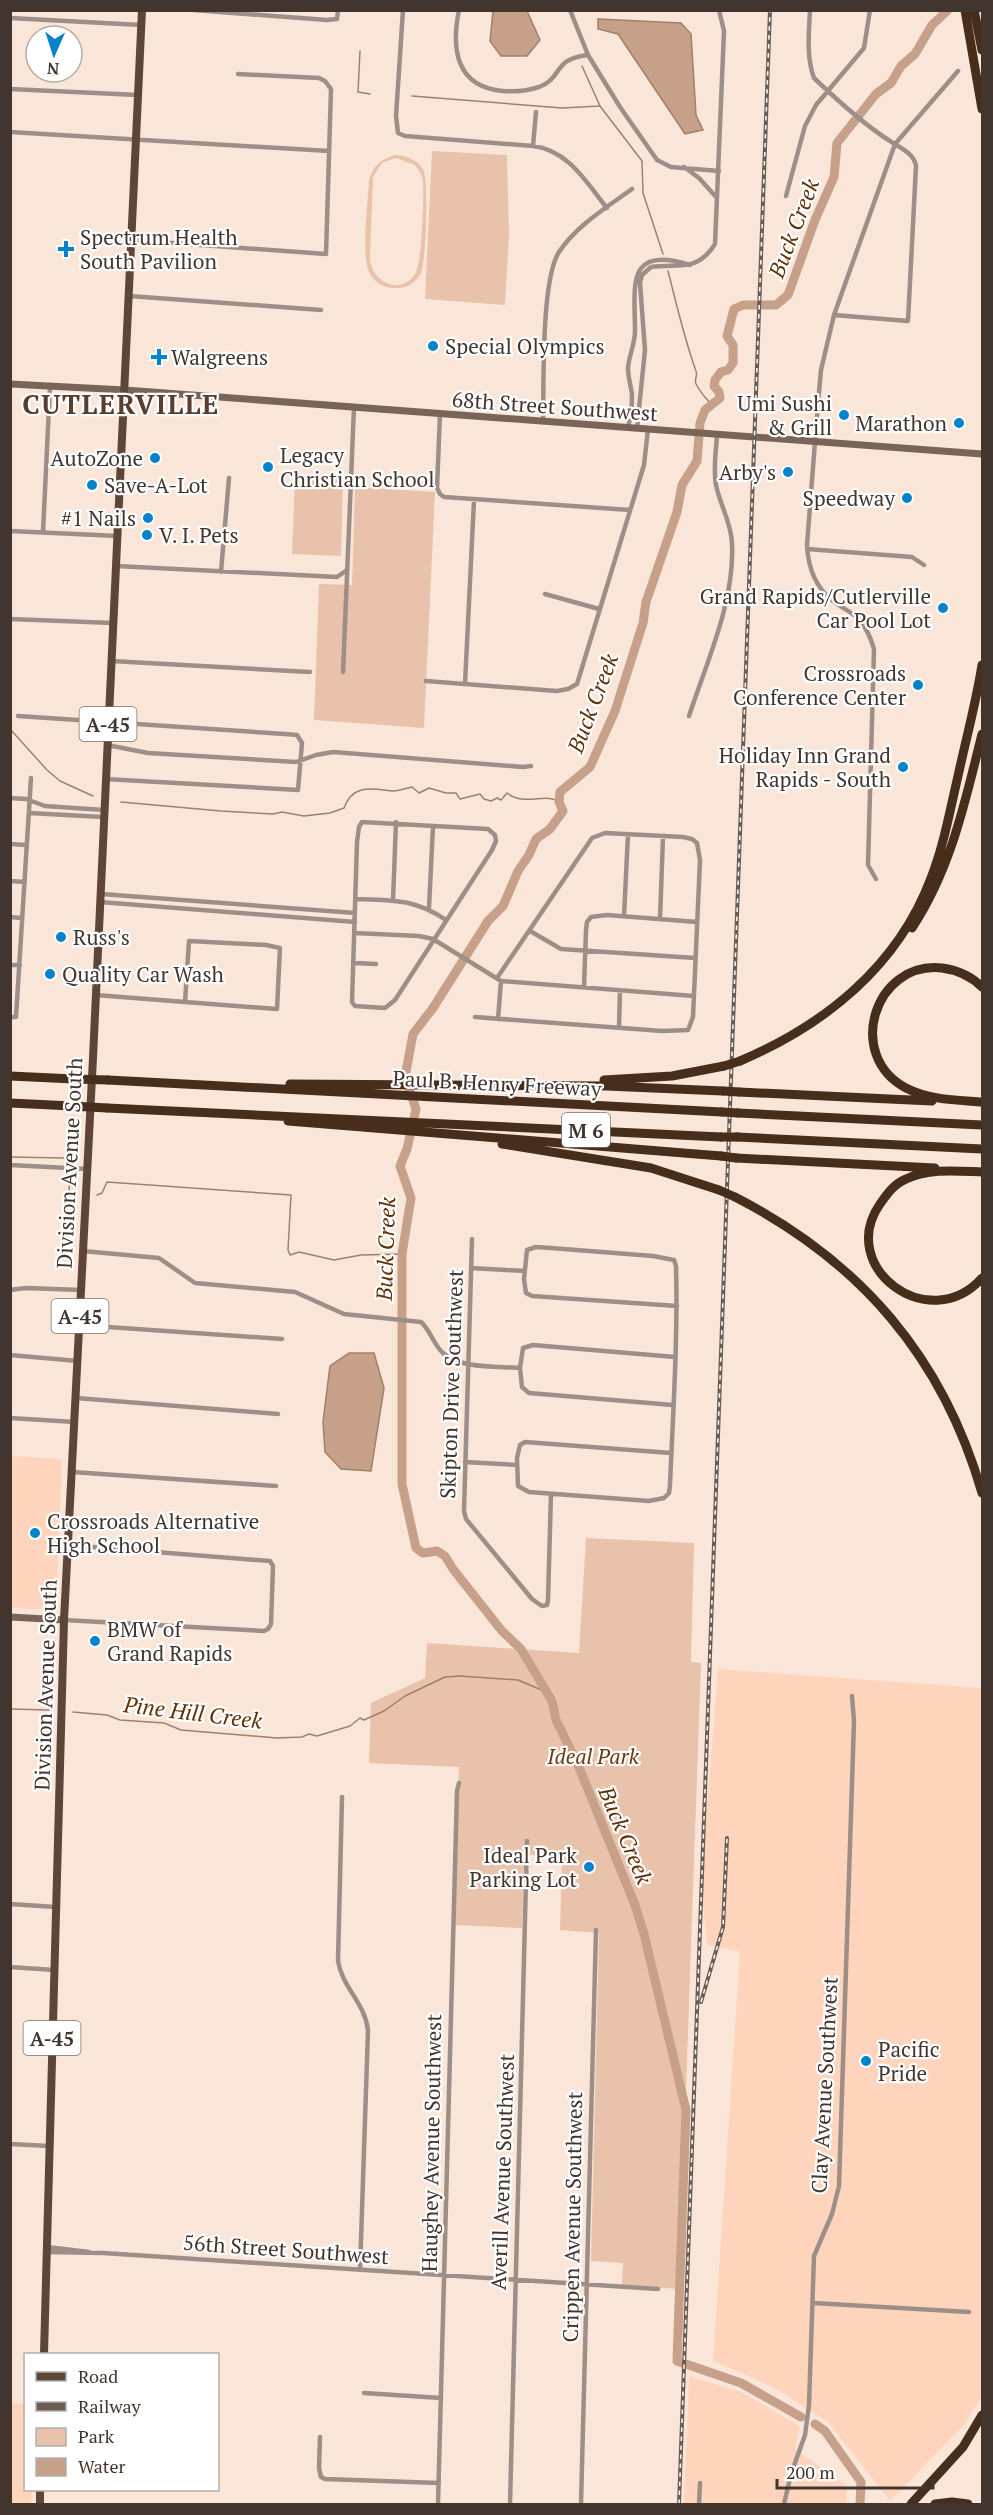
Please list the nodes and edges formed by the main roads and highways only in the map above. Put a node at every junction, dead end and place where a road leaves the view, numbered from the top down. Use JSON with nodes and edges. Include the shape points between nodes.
{"nodes":[{"id":1,"x":142,"y":10,"type":"edge"},
{"id":2,"x":965,"y":10,"type":"edge"},
{"id":3,"x":974,"y":10,"type":"edge"},
{"id":4,"x":982,"y":50,"type":"edge"},
{"id":5,"x":982,"y":109,"type":"edge"},
{"id":6,"x":10,"y":384,"type":"edge"},
{"id":7,"x":125,"y":390,"type":"junction"},
{"id":8,"x":982,"y":454,"type":"edge"},
{"id":9,"x":982,"y":665,"type":"edge"},
{"id":10,"x":982,"y":734,"type":"edge"},
{"id":11,"x":982,"y":987,"type":"edge"},
{"id":12,"x":844,"y":1000,"type":"junction"},
{"id":13,"x":10,"y":1076,"type":"edge"},
{"id":14,"x":474,"y":1085,"type":"junction"},
{"id":15,"x":332,"y":1089,"type":"junction"},
{"id":16,"x":982,"y":1102,"type":"edge"},
{"id":17,"x":10,"y":1103,"type":"edge"},
{"id":18,"x":330,"y":1121,"type":"junction"},
{"id":19,"x":982,"y":1125,"type":"edge"},
{"id":20,"x":451,"y":1136,"type":"junction"},
{"id":21,"x":982,"y":1149,"type":"edge"},
{"id":22,"x":982,"y":1171,"type":"edge"},
{"id":23,"x":982,"y":1278,"type":"edge"},
{"id":24,"x":982,"y":1493,"type":"edge"},
{"id":25,"x":10,"y":1617,"type":"edge"},
{"id":26,"x":64,"y":1620,"type":"junction"},
{"id":27,"x":44,"y":2353,"type":"edge"},
{"id":28,"x":982,"y":2415,"type":"edge"},
{"id":29,"x":911,"y":2505,"type":"edge"},
{"id":30,"x":935,"y":2505,"type":"edge"},
{"id":31,"x":968,"y":2505,"type":"edge"}],
"edges":[{"from":1,"to":7,"type":"main road","name":"Division Avenue South","number":"A-45"},
{"from":2,"to":5,"type":"highway"},
{"from":3,"to":4,"type":"highway"},
{"from":6,"to":7,"type":"main road","name":"68th Street Southwest"},
{"from":7,"to":8,"type":"main road","name":"68th Street Southwest"},
{"from":7,"to":26,"type":"main road","name":"Division Avenue South","number":"A-45"},
{"from":9,"to":12,"type":"highway","via":[[932,877],[898,939]]},
{"from":10,"to":12,"type":"highway","via":[[955,839],[929,902],[887,962]]},
{"from":11,"to":16,"type":"highway","via":[[971,977],[949,969],[914,971],[895,982],[881,997],[873,1018],[872,1038],[877,1058],[898,1083],[926,1095]]},
{"from":12,"to":14,"type":"highway","bridge":true,"via":[[798,1033],[724,1066],[651,1078]]},
{"from":13,"to":15,"type":"highway","bridge":true},
{"from":14,"to":15,"type":"highway"},
{"from":14,"to":16,"type":"highway","bridge":true,"via":[[606,1086]]},
{"from":15,"to":19,"type":"highway","name":"Paul B. Henry Freeway","number":"M 6","bridge":true},
{"from":17,"to":18,"type":"highway","bridge":true},
{"from":18,"to":20,"type":"highway"},
{"from":18,"to":21,"type":"highway","name":"Paul B. Henry Freeway","number":"M 6","bridge":true},
{"from":20,"to":22,"type":"highway","bridge":true,"via":[[736,1158]]},
{"from":20,"to":24,"type":"highway","bridge":true,"via":[[617,1161],[677,1175],[735,1197],[815,1245],[882,1306],[919,1354],[948,1402]]},
{"from":22,"to":23,"type":"highway","via":[[932,1172],[895,1185],[876,1209],[870,1239],[872,1256],[881,1274],[911,1297],[946,1300],[962,1295]]},
{"from":25,"to":26,"type":"main road"},
{"from":26,"to":27,"type":"main road","name":"Division Avenue South","number":"A-45"},
{"from":28,"to":29,"type":"highway","via":[[967,2442]]},
{"from":30,"to":31,"type":"highway"}]}
